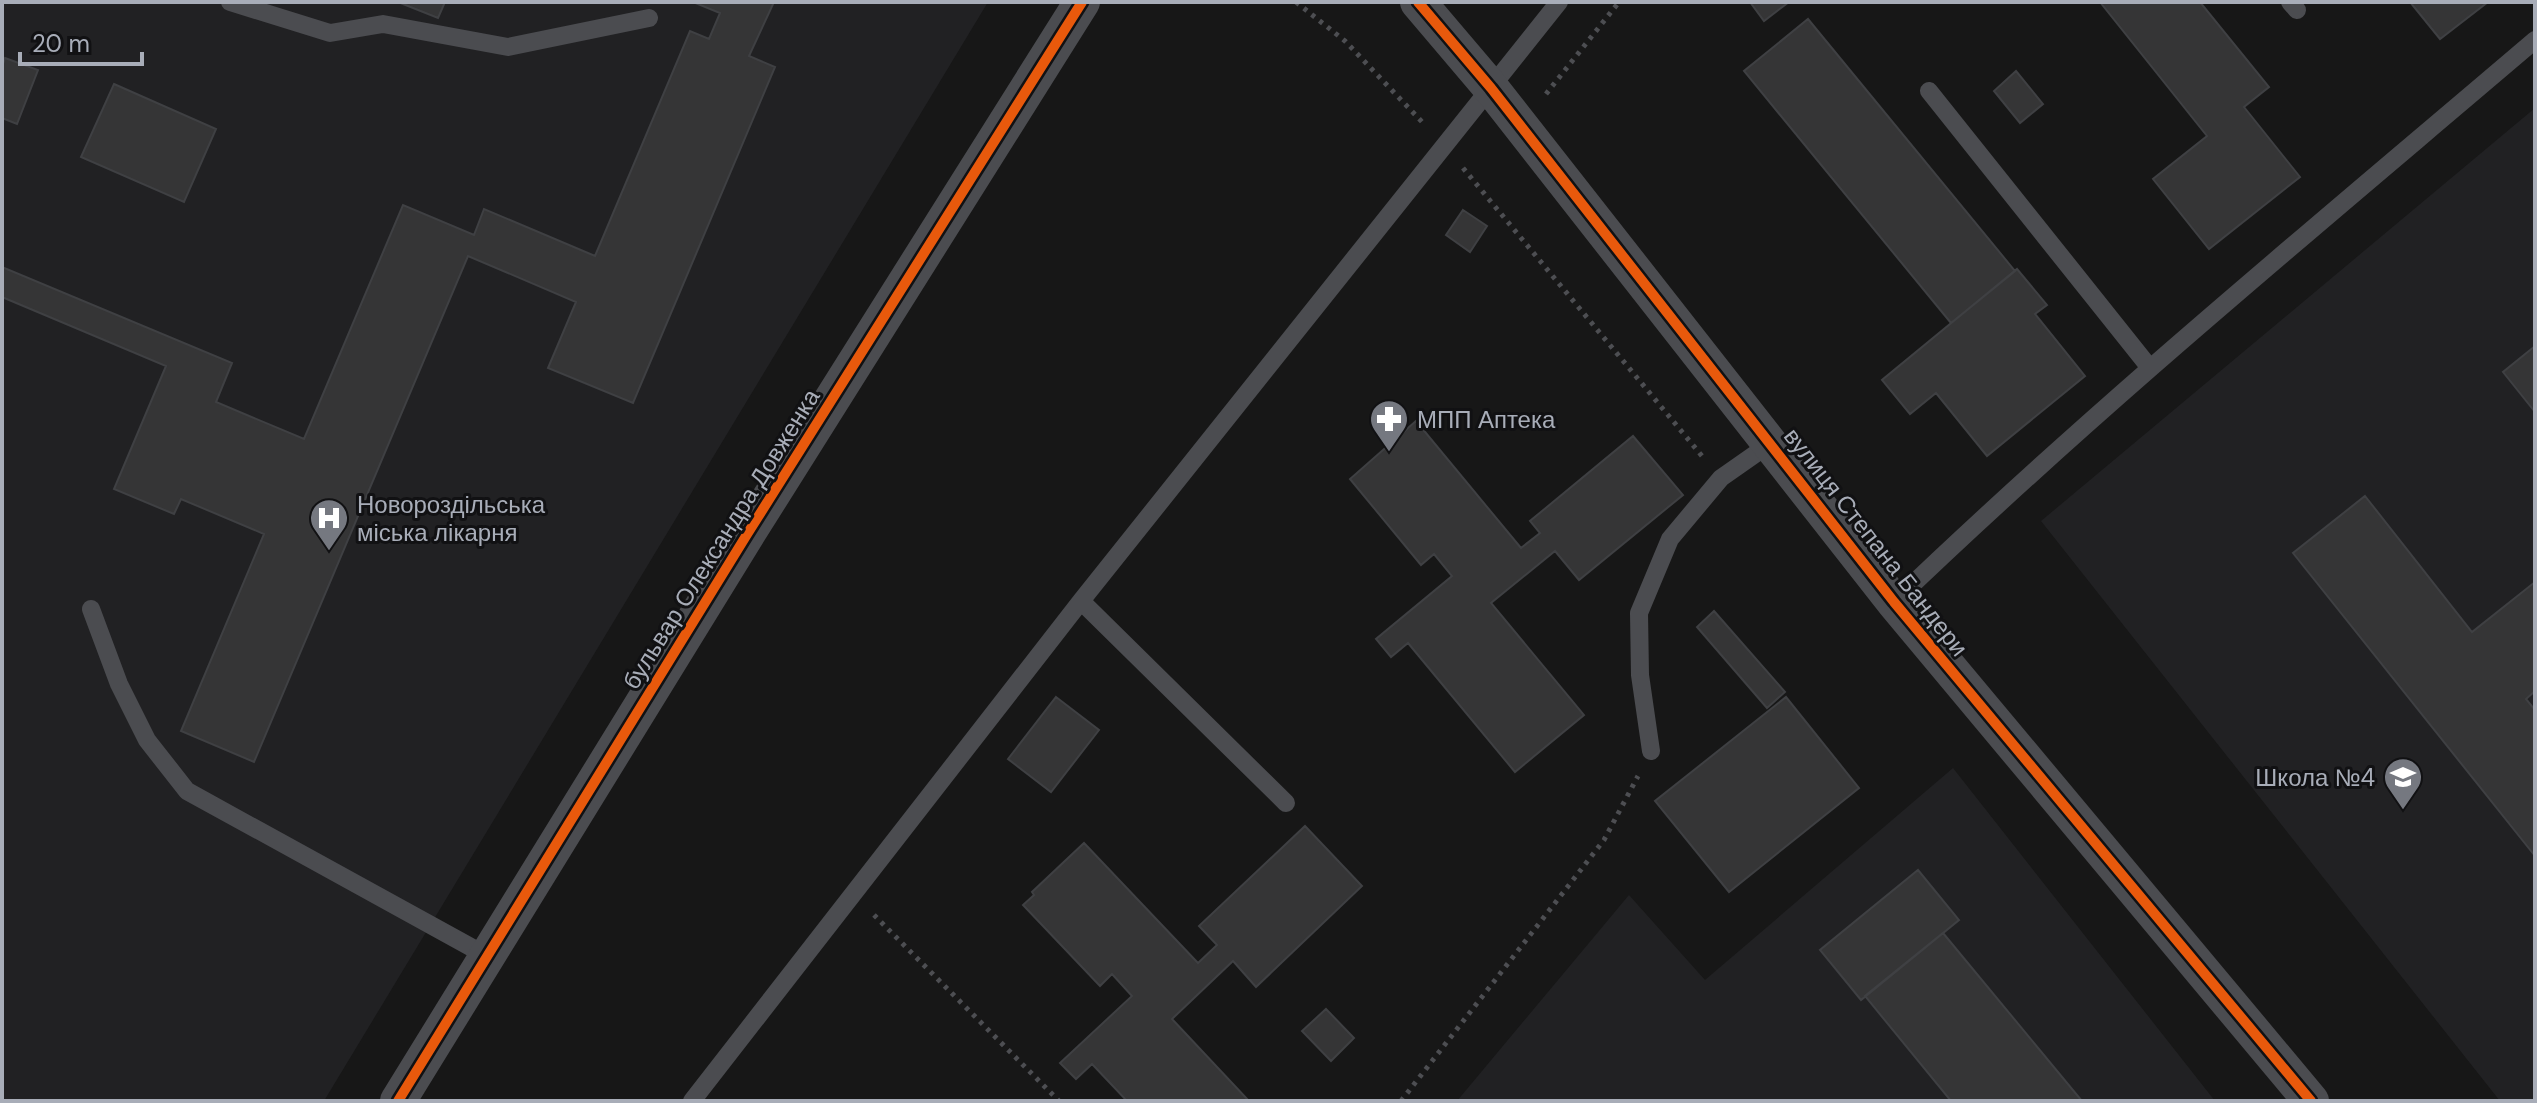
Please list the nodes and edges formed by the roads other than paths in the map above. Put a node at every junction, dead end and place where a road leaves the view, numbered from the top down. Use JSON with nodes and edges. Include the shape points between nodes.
{"nodes":[{"id":1,"x":230,"y":2,"type":"edge"},
{"id":2,"x":1082,"y":2,"type":"edge"},
{"id":3,"x":1418,"y":2,"type":"edge"},
{"id":4,"x":1559,"y":2,"type":"edge"},
{"id":5,"x":649,"y":18,"type":"dead end"},
{"id":6,"x":2535,"y":40,"type":"edge"},
{"id":7,"x":1491,"y":88,"type":"junction"},
{"id":8,"x":1929,"y":91,"type":"dead end"},
{"id":9,"x":2150,"y":368,"type":"junction"},
{"id":10,"x":1771,"y":443,"type":"junction"},
{"id":11,"x":1081,"y":601,"type":"junction"},
{"id":12,"x":1894,"y":602,"type":"junction"},
{"id":13,"x":91,"y":609,"type":"dead end"},
{"id":14,"x":1651,"y":751,"type":"road end"},
{"id":15,"x":1286,"y":803,"type":"dead end"},
{"id":16,"x":487,"y":956,"type":"junction"},
{"id":17,"x":398,"y":1101,"type":"edge"},
{"id":18,"x":692,"y":1101,"type":"edge"},
{"id":19,"x":2311,"y":1101,"type":"edge"}],
"edges":[{"from":1,"to":5,"type":"lane","via":[[330,33],[383,24],[508,47]]},
{"from":2,"to":16,"type":"street","name":"бульвар Олександра Довженка"},
{"from":3,"to":7,"type":"street","name":"вулиця Степана Бандери"},
{"from":4,"to":7,"type":"lane"},
{"from":6,"to":9,"type":"lane"},
{"from":7,"to":10,"type":"street","name":"вулиця Степана Бандери"},
{"from":7,"to":11,"type":"lane"},
{"from":8,"to":9,"type":"lane"},
{"from":9,"to":12,"type":"lane"},
{"from":10,"to":12,"type":"street","name":"вулиця Степана Бандери"},
{"from":10,"to":14,"type":"lane","via":[[1721,478],[1670,539],[1639,613],[1640,675]]},
{"from":11,"to":15,"type":"lane"},
{"from":11,"to":18,"type":"lane"},
{"from":12,"to":19,"type":"street","name":"вулиця Степана Бандери"},
{"from":13,"to":16,"type":"lane","via":[[147,740],[187,791]]},
{"from":16,"to":17,"type":"street","name":"бульвар Олександра Довженка"}]}
